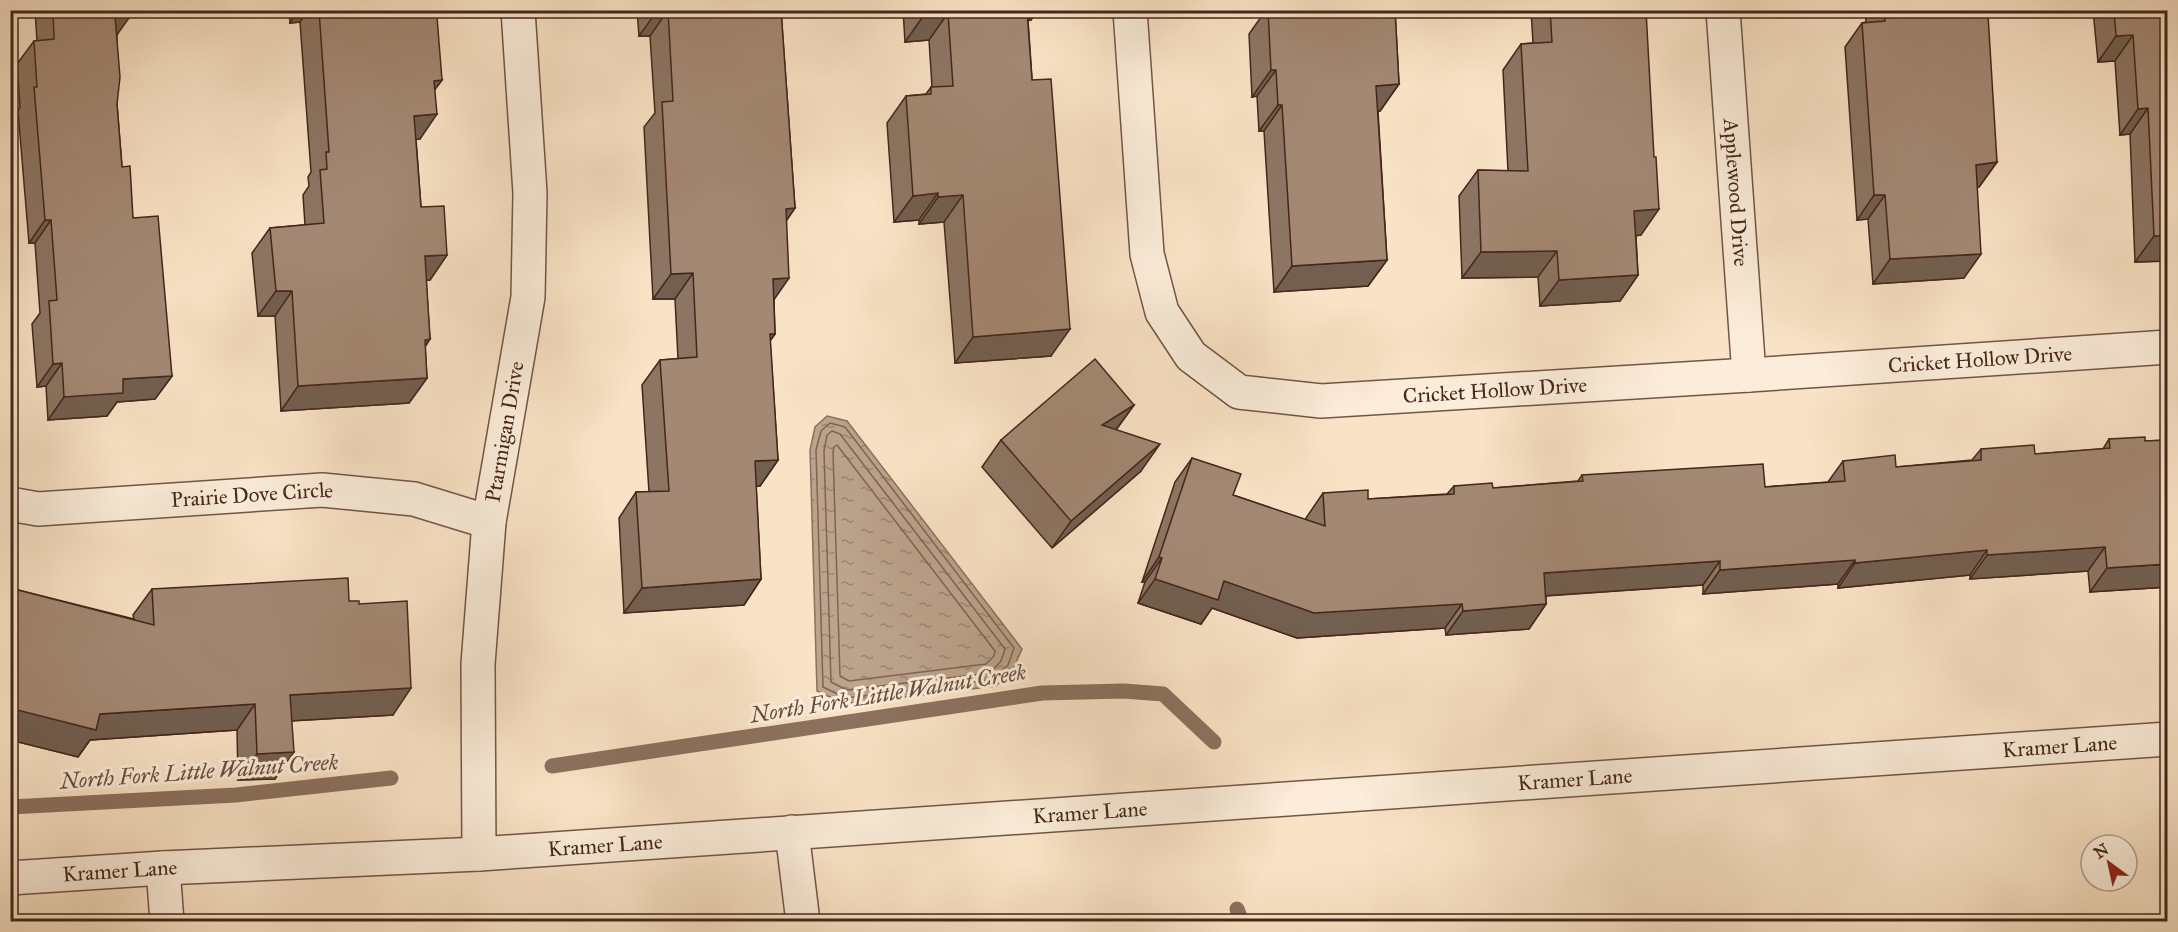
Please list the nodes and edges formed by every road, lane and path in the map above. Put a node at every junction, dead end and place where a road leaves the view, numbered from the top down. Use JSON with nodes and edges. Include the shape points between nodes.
{"nodes":[{"id":1,"x":518,"y":10,"type":"edge"},
{"id":2,"x":1130,"y":10,"type":"edge"},
{"id":3,"x":1723,"y":10,"type":"edge"},
{"id":4,"x":2168,"y":347,"type":"edge"},
{"id":5,"x":1749,"y":375,"type":"junction"},
{"id":6,"x":10,"y":504,"type":"edge"},
{"id":7,"x":489,"y":522,"type":"junction"},
{"id":8,"x":2168,"y":739,"type":"edge"},
{"id":9,"x":792,"y":832,"type":"junction"},
{"id":10,"x":479,"y":854,"type":"junction"},
{"id":11,"x":163,"y":868,"type":"junction"},
{"id":12,"x":10,"y":878,"type":"edge"},
{"id":13,"x":167,"y":921,"type":"edge"},
{"id":14,"x":803,"y":921,"type":"edge"}],
"edges":[{"from":1,"to":7,"type":"street","name":"Ptarmigan Drive","via":[[530,193],[528,297]]},
{"from":2,"to":5,"type":"street","name":"Cricket Hollow Drive","via":[[1147,254],[1162,312],[1191,356],[1239,392],[1321,401]]},
{"from":3,"to":5,"type":"street","name":"Applewood Drive"},
{"from":4,"to":5,"type":"street","name":"Cricket Hollow Drive"},
{"from":6,"to":7,"type":"street","name":"Prairie Dove Circle","via":[[38,509],[322,490],[414,499]]},
{"from":7,"to":10,"type":"street","name":"Ptarmigan Drive","via":[[478,664]]},
{"from":8,"to":9,"type":"street","name":"Kramer Lane"},
{"from":9,"to":10,"type":"street","name":"Kramer Lane"},
{"from":9,"to":14,"type":"street"},
{"from":10,"to":11,"type":"street","name":"Kramer Lane"},
{"from":11,"to":12,"type":"street","name":"Kramer Lane"},
{"from":11,"to":13,"type":"street"}]}
